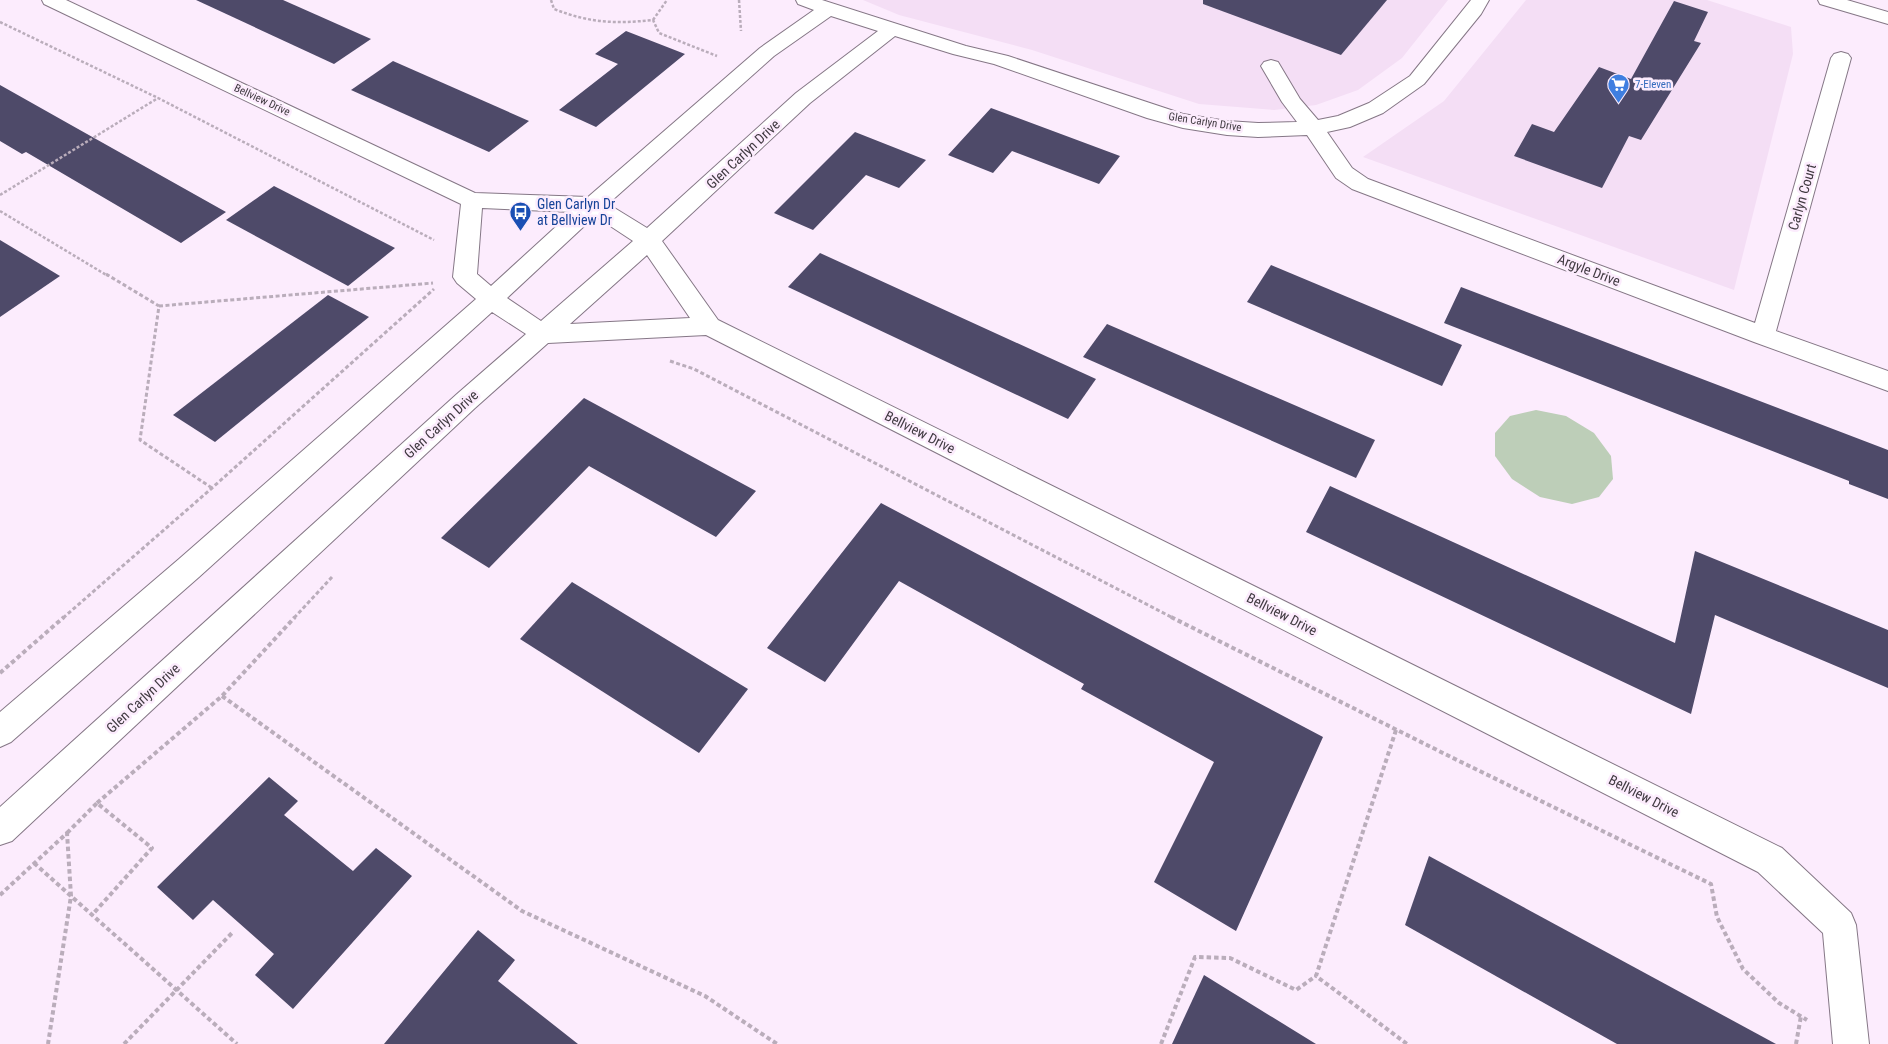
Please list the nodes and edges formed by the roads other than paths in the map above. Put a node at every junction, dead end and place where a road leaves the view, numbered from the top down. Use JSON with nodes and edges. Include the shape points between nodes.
{"nodes":[{"id":1,"x":51,"y":0,"type":"edge"},
{"id":2,"x":805,"y":0,"type":"edge"},
{"id":3,"x":1480,"y":0,"type":"edge"},
{"id":4,"x":1827,"y":0,"type":"edge"},
{"id":5,"x":828,"y":9,"type":"junction"},
{"id":6,"x":1888,"y":18,"type":"edge"},
{"id":7,"x":892,"y":29,"type":"junction"},
{"id":8,"x":1841,"y":58,"type":"dead end"},
{"id":9,"x":1271,"y":66,"type":"dead end"},
{"id":10,"x":1313,"y":128,"type":"junction"},
{"id":11,"x":472,"y":200,"type":"junction"},
{"id":12,"x":592,"y":205,"type":"junction"},
{"id":13,"x":649,"y":240,"type":"junction"},
{"id":14,"x":491,"y":299,"type":"junction"},
{"id":15,"x":709,"y":326,"type":"junction"},
{"id":16,"x":543,"y":334,"type":"junction"},
{"id":17,"x":1764,"y":336,"type":"junction"},
{"id":18,"x":1888,"y":380,"type":"edge"},
{"id":19,"x":0,"y":732,"type":"edge"},
{"id":20,"x":0,"y":829,"type":"edge"},
{"id":21,"x":1851,"y":1044,"type":"edge"}],
"edges":[{"from":1,"to":11,"type":"street","name":"Bellview Drive"},
{"from":2,"to":5,"type":"street","name":"Glen Carlyn Drive"},
{"from":3,"to":10,"type":"street","name":"Glen Carlyn Drive","via":[[1417,80],[1376,108],[1342,122]]},
{"from":4,"to":6,"type":"street"},
{"from":5,"to":7,"type":"street","name":"Glen Carlyn Drive"},
{"from":5,"to":12,"type":"street","via":[[767,52]]},
{"from":7,"to":10,"type":"street","name":"Glen Carlyn Drive","via":[[1001,60],[1183,121],[1250,129]]},
{"from":7,"to":13,"type":"street","name":"Glen Carlyn Drive","via":[[803,98]]},
{"from":8,"to":17,"type":"street","name":"Carlyn Court"},
{"from":9,"to":10,"type":"street","name":"Argyle Drive","via":[[1292,102]]},
{"from":10,"to":17,"type":"street","name":"Argyle Drive","via":[[1344,173],[1360,184]]},
{"from":11,"to":12,"type":"street","name":"Bellview Drive"},
{"from":11,"to":14,"type":"street","via":[[465,277]]},
{"from":12,"to":13,"type":"street","name":"Bellview Drive"},
{"from":12,"to":14,"type":"street"},
{"from":13,"to":15,"type":"street","name":"Bellview Drive"},
{"from":13,"to":16,"type":"street","name":"Glen Carlyn Drive"},
{"from":14,"to":16,"type":"street"},
{"from":14,"to":19,"type":"street"},
{"from":15,"to":16,"type":"street","name":"Bellview Drive"},
{"from":15,"to":21,"type":"street","name":"Bellview Drive","via":[[1770,860],[1839,925]]},
{"from":16,"to":20,"type":"street","name":"Glen Carlyn Drive"},
{"from":17,"to":18,"type":"street","name":"Argyle Drive"}]}
